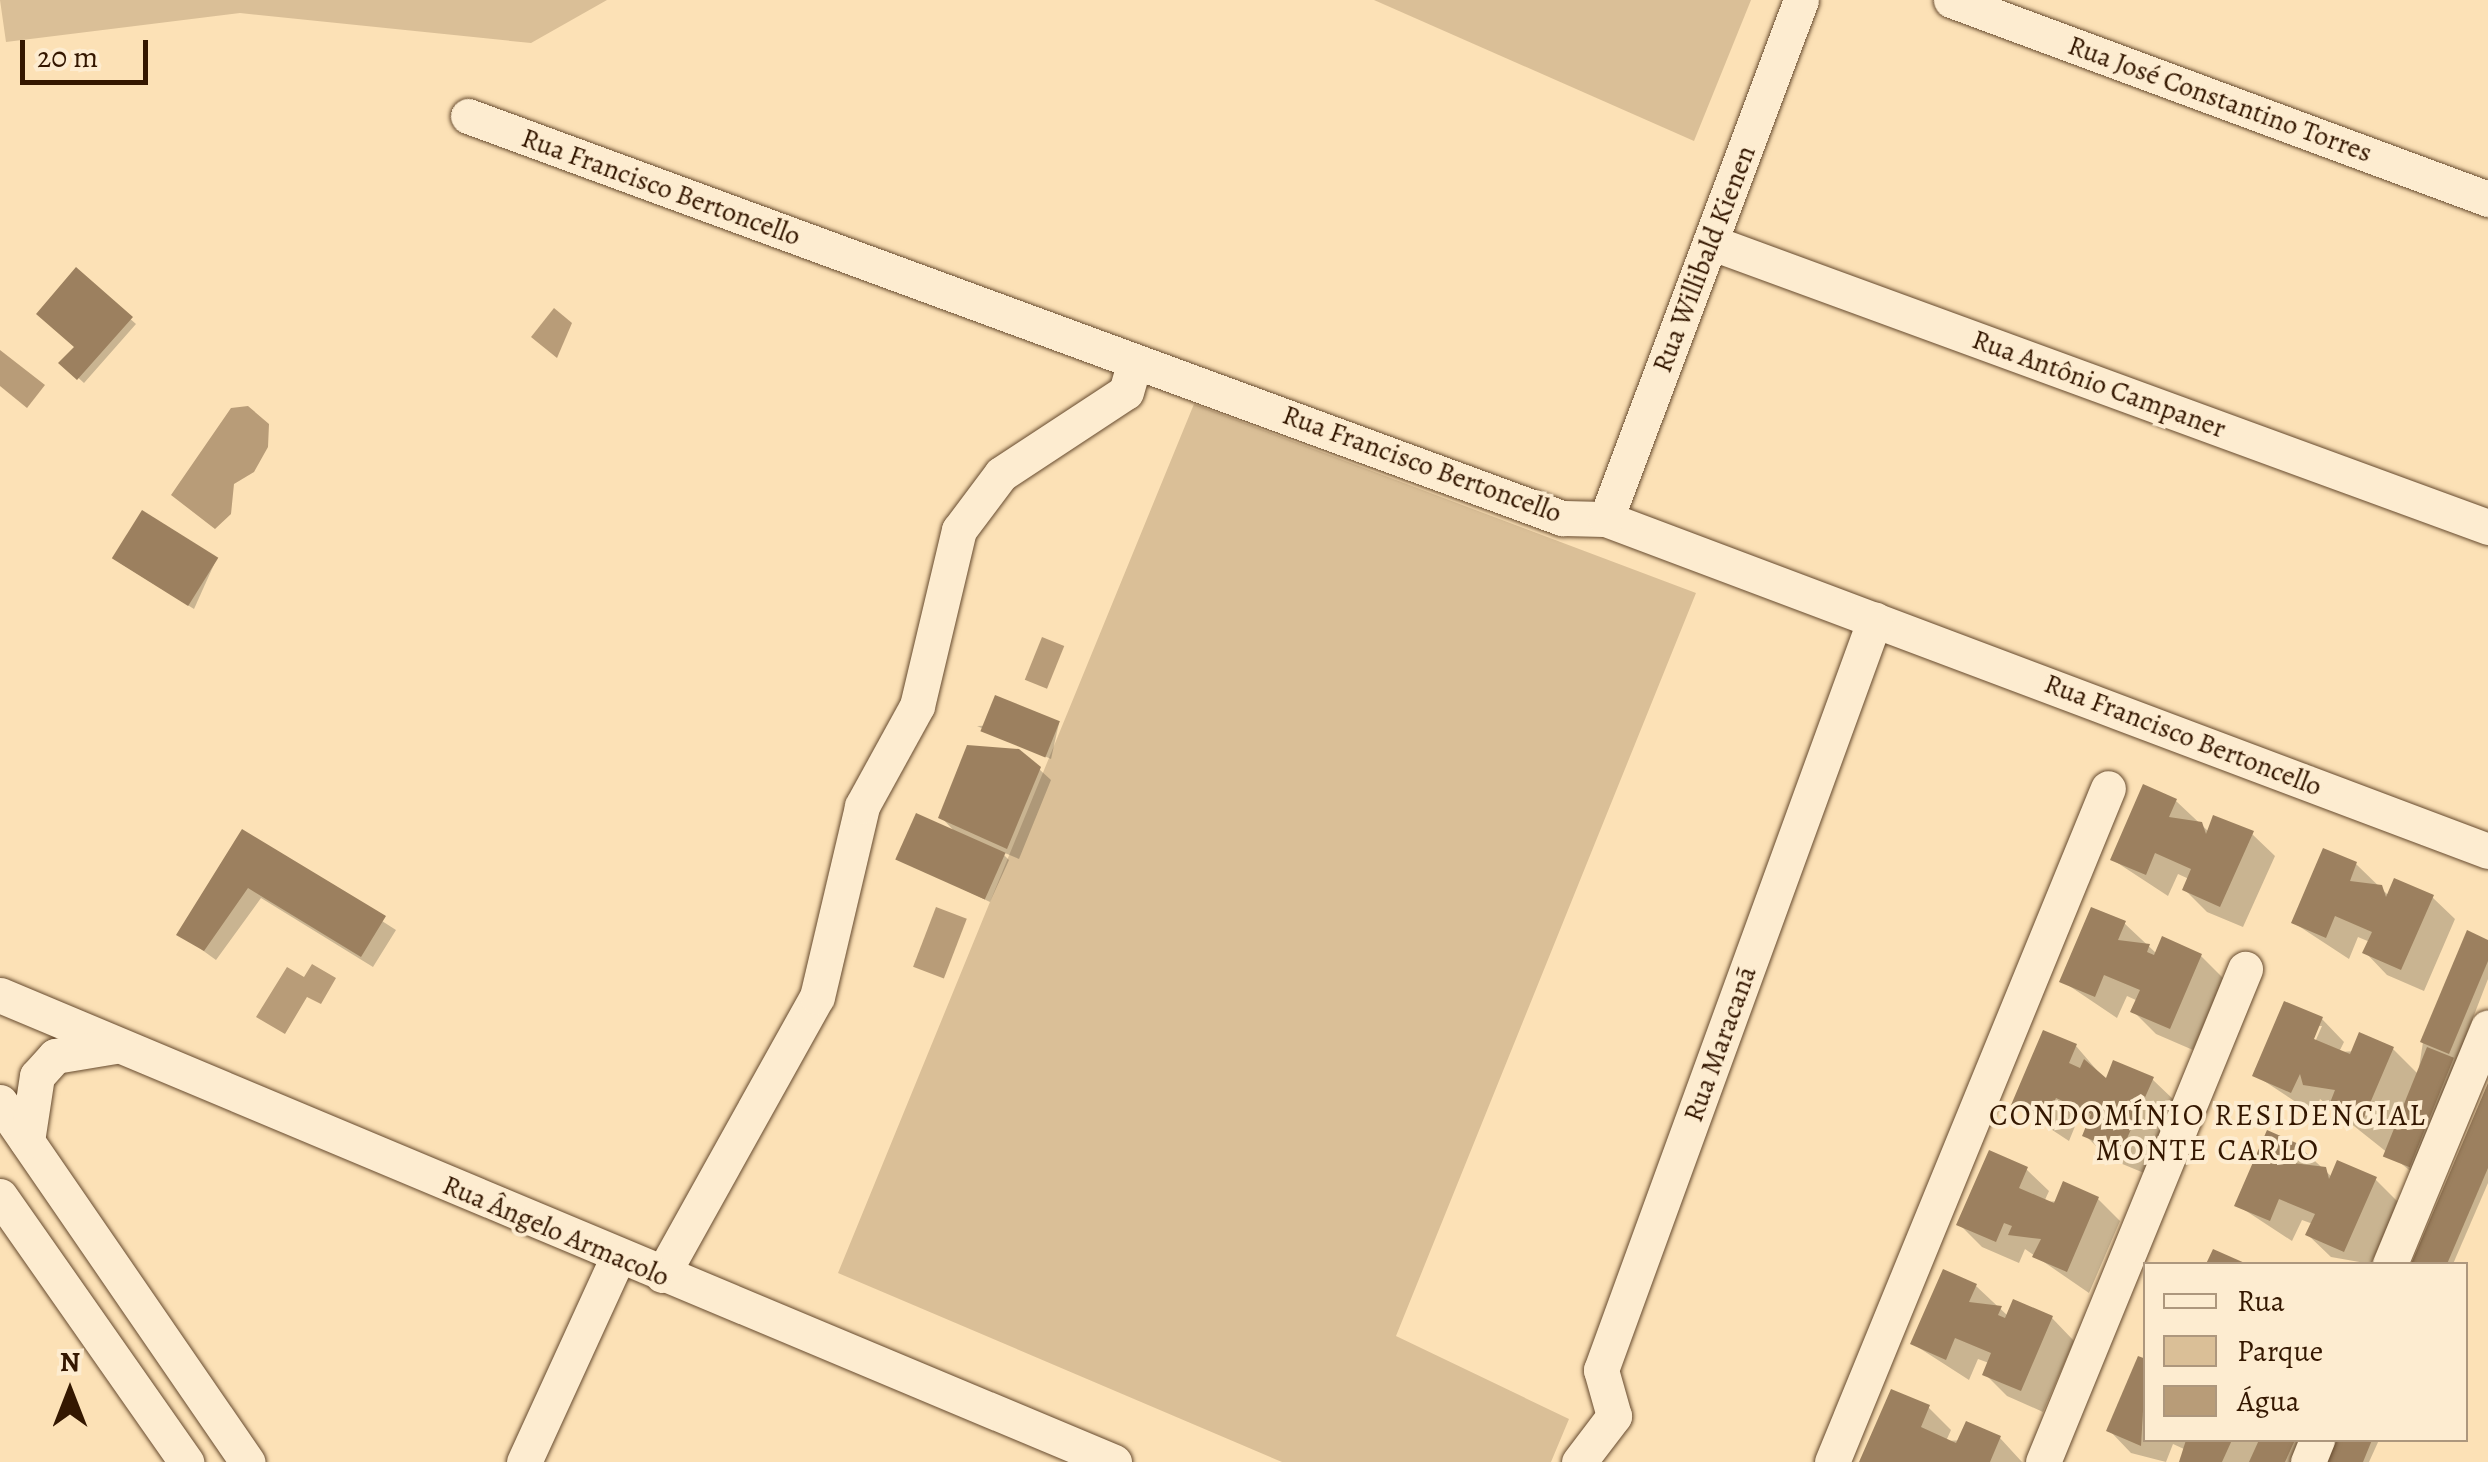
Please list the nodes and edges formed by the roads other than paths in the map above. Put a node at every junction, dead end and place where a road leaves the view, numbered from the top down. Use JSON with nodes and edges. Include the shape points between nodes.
{"nodes":[{"id":1,"x":1800,"y":0,"type":"edge"},
{"id":2,"x":1951,"y":0,"type":"edge"},
{"id":3,"x":468,"y":116,"type":"dead end"},
{"id":4,"x":2488,"y":199,"type":"edge"},
{"id":5,"x":1710,"y":242,"type":"junction"},
{"id":6,"x":1135,"y":361,"type":"junction"},
{"id":7,"x":1606,"y":519,"type":"junction"},
{"id":8,"x":2488,"y":527,"type":"edge"},
{"id":9,"x":1874,"y":618,"type":"junction"},
{"id":10,"x":2108,"y":788,"type":"dead end"},
{"id":11,"x":2488,"y":851,"type":"edge"},
{"id":12,"x":2245,"y":969,"type":"dead end"},
{"id":13,"x":0,"y":994,"type":"edge"},
{"id":14,"x":2488,"y":1027,"type":"edge"},
{"id":15,"x":119,"y":1046,"type":"junction"},
{"id":16,"x":0,"y":1102,"type":"edge"},
{"id":17,"x":27,"y":1140,"type":"junction"},
{"id":18,"x":0,"y":1196,"type":"edge"},
{"id":19,"x":618,"y":1257,"type":"junction"},
{"id":20,"x":2391,"y":1262,"type":"edge"},
{"id":21,"x":662,"y":1276,"type":"junction"},
{"id":22,"x":186,"y":1462,"type":"edge"},
{"id":23,"x":247,"y":1462,"type":"edge"},
{"id":24,"x":524,"y":1462,"type":"edge"},
{"id":25,"x":1114,"y":1462,"type":"edge"},
{"id":26,"x":1579,"y":1462,"type":"edge"},
{"id":27,"x":1832,"y":1462,"type":"edge"},
{"id":28,"x":2044,"y":1462,"type":"edge"}],
"edges":[{"from":1,"to":5,"type":"street","name":"Rua Willibald Kienen"},
{"from":2,"to":4,"type":"street","name":"Rua José Constantino Torres"},
{"from":3,"to":6,"type":"street","name":"Rua Francisco Bertoncello"},
{"from":5,"to":7,"type":"street","name":"Rua Willibald Kienen"},
{"from":5,"to":8,"type":"street","name":"Rua Antônio Campaner"},
{"from":6,"to":7,"type":"street","name":"Rua Francisco Bertoncello","via":[[1562,518]]},
{"from":6,"to":21,"type":"street","via":[[1126,392],[1000,474],[959,530],[918,706],[862,806],[817,996]]},
{"from":7,"to":9,"type":"street","name":"Rua Francisco Bertoncello"},
{"from":9,"to":11,"type":"street","name":"Rua Francisco Bertoncello"},
{"from":9,"to":26,"type":"street","name":"Rua Maracanã","via":[[1601,1370],[1614,1416]]},
{"from":10,"to":27,"type":"street"},
{"from":12,"to":28,"type":"street"},
{"from":13,"to":15,"type":"street","name":"Rua Ângelo Armacolo"},
{"from":14,"to":20,"type":"street"},
{"from":15,"to":17,"type":"street","via":[[55,1056],[37,1076]]},
{"from":15,"to":19,"type":"street","name":"Rua Ângelo Armacolo"},
{"from":16,"to":17,"type":"street"},
{"from":17,"to":23,"type":"street"},
{"from":18,"to":22,"type":"street"},
{"from":19,"to":21,"type":"street","name":"Rua Ângelo Armacolo"},
{"from":19,"to":24,"type":"street"},
{"from":21,"to":25,"type":"street","name":"Rua Ângelo Armacolo"}]}
